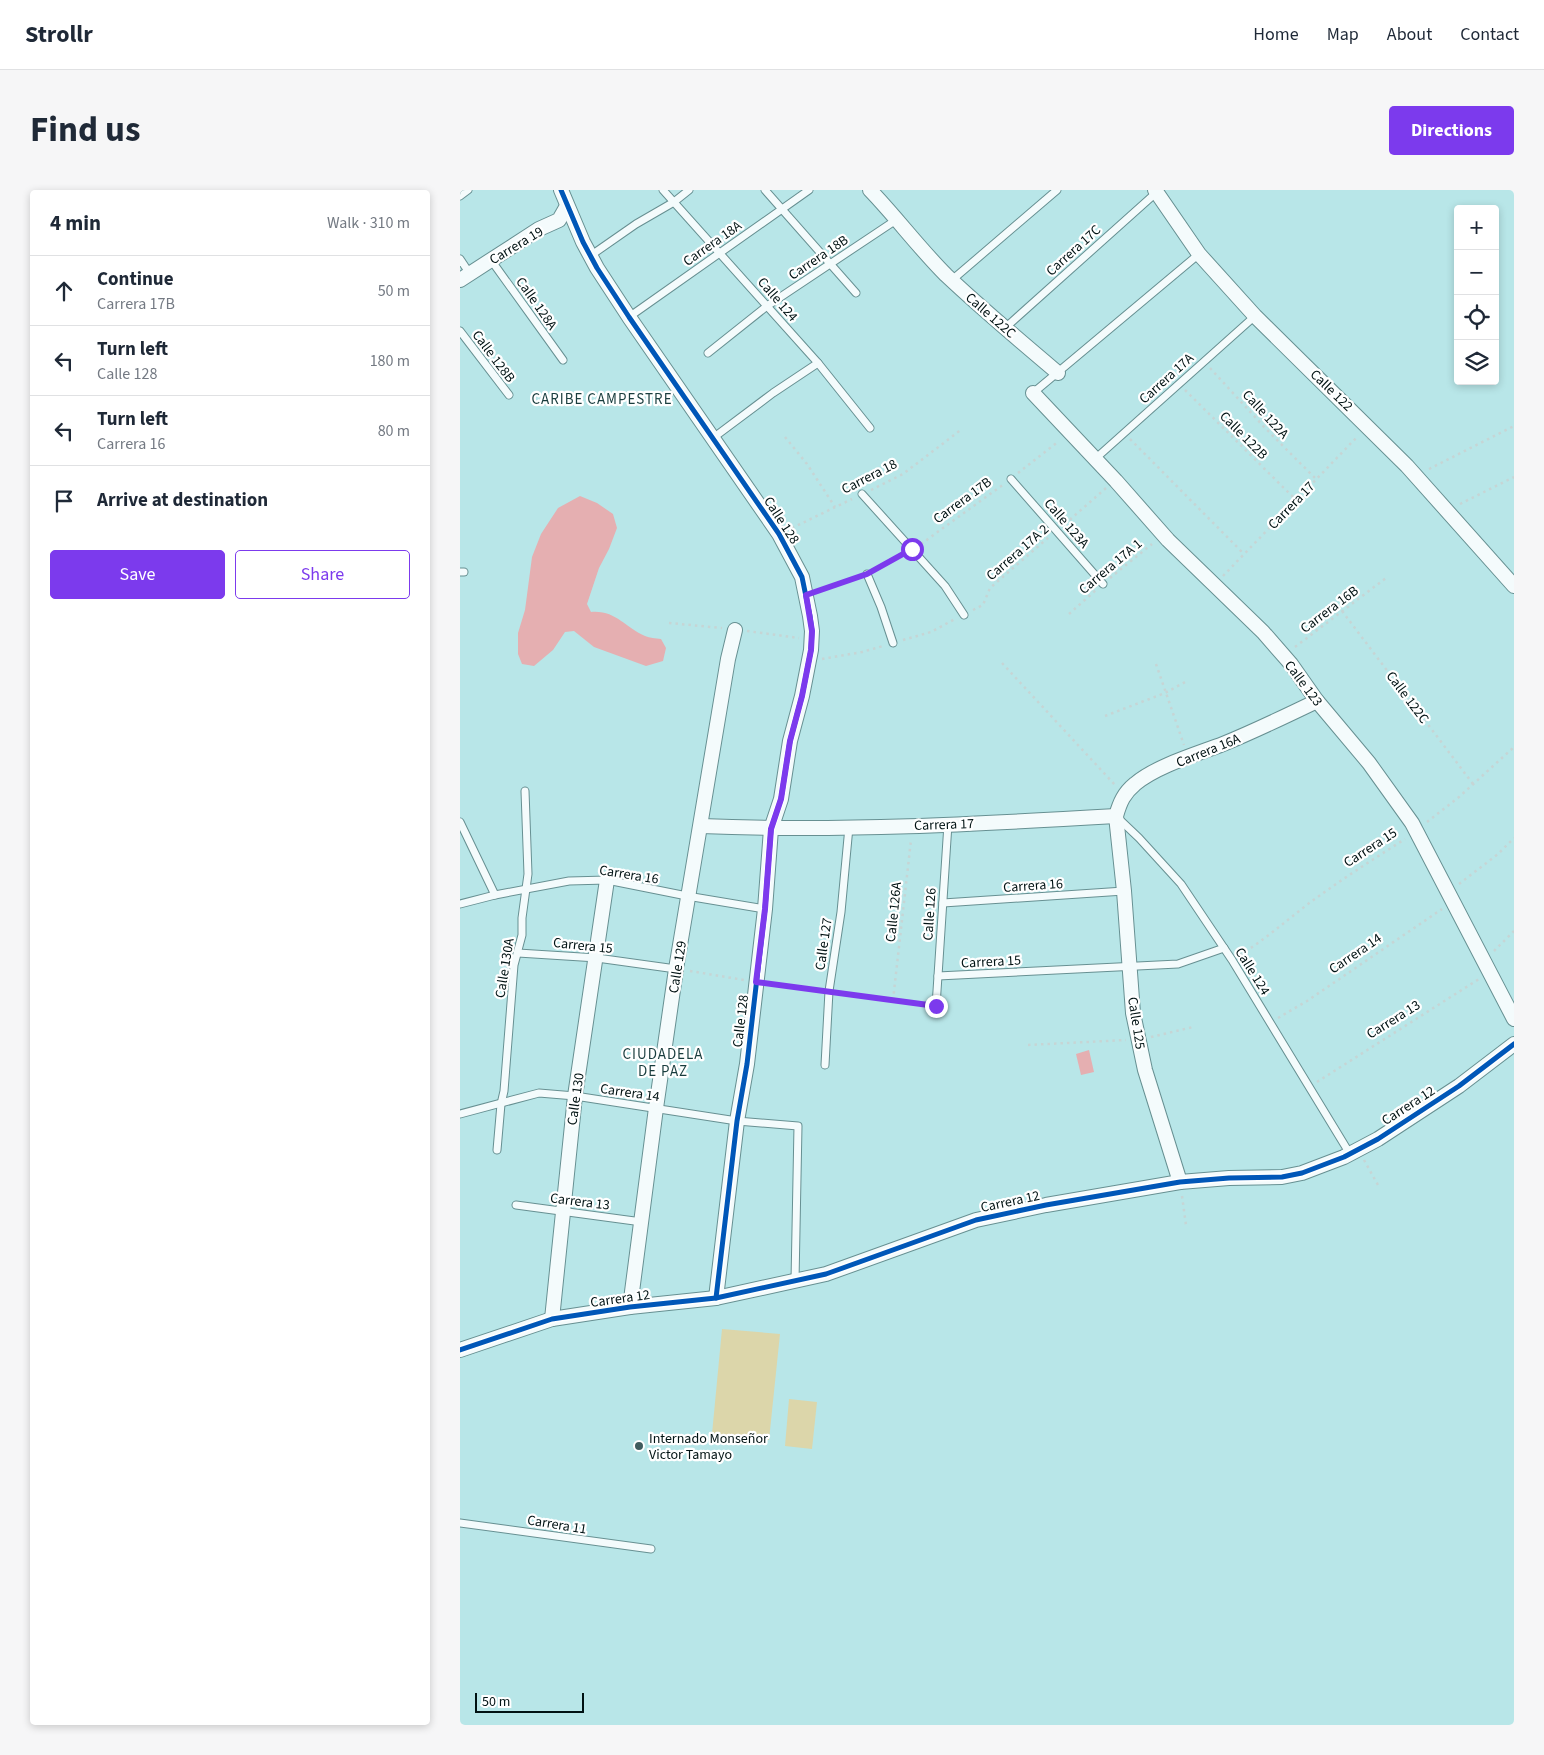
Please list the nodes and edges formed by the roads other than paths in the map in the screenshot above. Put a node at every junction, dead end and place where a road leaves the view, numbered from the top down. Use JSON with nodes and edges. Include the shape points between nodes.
{"nodes":[{"id":1,"x":468,"y":190,"type":"edge"},
{"id":2,"x":560,"y":190,"type":"edge"},
{"id":3,"x":663,"y":190,"type":"edge"},
{"id":4,"x":689,"y":190,"type":"edge"},
{"id":5,"x":765,"y":190,"type":"edge"},
{"id":6,"x":809,"y":190,"type":"edge"},
{"id":7,"x":870,"y":190,"type":"edge"},
{"id":8,"x":1058,"y":190,"type":"edge"},
{"id":9,"x":1156,"y":191,"type":"edge"},
{"id":10,"x":460,"y":196,"type":"edge"},
{"id":11,"x":674,"y":202,"type":"junction"},
{"id":12,"x":567,"y":206,"type":"junction"},
{"id":13,"x":782,"y":210,"type":"junction"},
{"id":14,"x":896,"y":220,"type":"junction"},
{"id":15,"x":720,"y":252,"type":"junction"},
{"id":16,"x":1199,"y":254,"type":"junction"},
{"id":17,"x":590,"y":256,"type":"junction"},
{"id":18,"x":460,"y":259,"type":"edge"},
{"id":19,"x":491,"y":260,"type":"junction"},
{"id":20,"x":830,"y":263,"type":"junction"},
{"id":21,"x":465,"y":277,"type":"edge"},
{"id":22,"x":952,"y":280,"type":"junction"},
{"id":23,"x":856,"y":293,"type":"dead end"},
{"id":24,"x":767,"y":306,"type":"junction"},
{"id":25,"x":1255,"y":316,"type":"junction"},
{"id":26,"x":629,"y":317,"type":"junction"},
{"id":27,"x":1005,"y":328,"type":"junction"},
{"id":28,"x":460,"y":331,"type":"edge"},
{"id":29,"x":708,"y":353,"type":"dead end"},
{"id":30,"x":563,"y":360,"type":"dead end"},
{"id":31,"x":818,"y":364,"type":"junction"},
{"id":32,"x":1058,"y":373,"type":"junction"},
{"id":33,"x":1032,"y":393,"type":"joint"},
{"id":34,"x":509,"y":395,"type":"dead end"},
{"id":35,"x":870,"y":428,"type":"dead end"},
{"id":36,"x":713,"y":438,"type":"junction"},
{"id":37,"x":1095,"y":459,"type":"junction"},
{"id":38,"x":1011,"y":479,"type":"road end"},
{"id":39,"x":862,"y":494,"type":"road end"},
{"id":40,"x":867,"y":574,"type":"road end"},
{"id":41,"x":1103,"y":584,"type":"road end"},
{"id":42,"x":1514,"y":586,"type":"edge"},
{"id":43,"x":964,"y":615,"type":"dead end"},
{"id":44,"x":735,"y":630,"type":"dead end"},
{"id":45,"x":893,"y":643,"type":"dead end"},
{"id":46,"x":1317,"y":701,"type":"junction"},
{"id":47,"x":525,"y":790,"type":"dead end"},
{"id":48,"x":1116,"y":816,"type":"junction"},
{"id":49,"x":460,"y":822,"type":"edge"},
{"id":50,"x":948,"y":824,"type":"junction"},
{"id":51,"x":701,"y":826,"type":"junction"},
{"id":52,"x":849,"y":827,"type":"junction"},
{"id":53,"x":771,"y":829,"type":"junction"},
{"id":54,"x":607,"y":880,"type":"junction"},
{"id":55,"x":526,"y":888,"type":"junction"},
{"id":56,"x":1124,"y":891,"type":"junction"},
{"id":57,"x":495,"y":894,"type":"junction"},
{"id":58,"x":688,"y":896,"type":"junction"},
{"id":59,"x":943,"y":903,"type":"junction"},
{"id":60,"x":460,"y":904,"type":"edge"},
{"id":61,"x":765,"y":909,"type":"junction"},
{"id":62,"x":1224,"y":948,"type":"junction"},
{"id":63,"x":518,"y":953,"type":"junction"},
{"id":64,"x":596,"y":958,"type":"junction"},
{"id":65,"x":1129,"y":967,"type":"junction"},
{"id":66,"x":676,"y":969,"type":"junction"},
{"id":67,"x":938,"y":976,"type":"junction"},
{"id":68,"x":936,"y":1006,"type":"road end"},
{"id":69,"x":1514,"y":1019,"type":"edge"},
{"id":70,"x":1514,"y":1044,"type":"edge"},
{"id":71,"x":825,"y":1065,"type":"dead end"},
{"id":72,"x":575,"y":1096,"type":"junction"},
{"id":73,"x":501,"y":1104,"type":"junction"},
{"id":74,"x":656,"y":1108,"type":"junction"},
{"id":75,"x":460,"y":1114,"type":"edge"},
{"id":76,"x":737,"y":1121,"type":"junction"},
{"id":77,"x":497,"y":1150,"type":"dead end"},
{"id":78,"x":1355,"y":1152,"type":"junction"},
{"id":79,"x":1180,"y":1182,"type":"junction"},
{"id":80,"x":516,"y":1205,"type":"dead end"},
{"id":81,"x":562,"y":1211,"type":"junction"},
{"id":82,"x":642,"y":1222,"type":"junction"},
{"id":83,"x":796,"y":1281,"type":"junction"},
{"id":84,"x":716,"y":1298,"type":"junction"},
{"id":85,"x":630,"y":1307,"type":"junction"},
{"id":86,"x":552,"y":1319,"type":"junction"},
{"id":87,"x":460,"y":1350,"type":"edge"},
{"id":88,"x":460,"y":1523,"type":"edge"},
{"id":89,"x":650,"y":1549,"type":"dead end"}],
"edges":[{"from":1,"to":10,"type":"lane"},
{"from":2,"to":12,"type":"street","name":"Calle 128"},
{"from":3,"to":11,"type":"lane","name":"Calle 124"},
{"from":4,"to":11,"type":"lane"},
{"from":5,"to":13,"type":"lane"},
{"from":6,"to":13,"type":"lane","name":"Carrera 18A"},
{"from":7,"to":14,"type":"street"},
{"from":8,"to":22,"type":"lane"},
{"from":9,"to":16,"type":"street","name":"Calle 122"},
{"from":9,"to":27,"type":"lane","name":"Carrera 17C"},
{"from":11,"to":15,"type":"lane","name":"Calle 124"},
{"from":11,"to":17,"type":"lane"},
{"from":12,"to":17,"type":"street","name":"Calle 128"},
{"from":12,"to":19,"type":"street","name":"Carrera 19","via":[[559,220]]},
{"from":13,"to":15,"type":"lane","name":"Carrera 18A"},
{"from":13,"to":20,"type":"lane"},
{"from":14,"to":20,"type":"lane","name":"Carrera 18B"},
{"from":14,"to":22,"type":"street","name":"Calle 122C"},
{"from":15,"to":24,"type":"lane","name":"Calle 124"},
{"from":15,"to":26,"type":"lane","name":"Carrera 18A"},
{"from":16,"to":25,"type":"street","name":"Calle 122"},
{"from":16,"to":32,"type":"lane"},
{"from":17,"to":26,"type":"street","name":"Calle 128"},
{"from":18,"to":21,"type":"lane"},
{"from":19,"to":21,"type":"street","name":"Carrera 19"},
{"from":19,"to":30,"type":"lane","name":"Calle 128A"},
{"from":20,"to":23,"type":"lane"},
{"from":20,"to":24,"type":"lane","name":"Carrera 18B"},
{"from":22,"to":27,"type":"street","name":"Calle 122C"},
{"from":24,"to":29,"type":"lane","name":"Carrera 18B"},
{"from":24,"to":31,"type":"lane","name":"Calle 124"},
{"from":25,"to":37,"type":"lane","name":"Carrera 17A"},
{"from":25,"to":42,"type":"street","name":"Calle 122","via":[[1416,476]]},
{"from":26,"to":36,"type":"street","name":"Calle 128"},
{"from":27,"to":32,"type":"street","name":"Calle 122C"},
{"from":28,"to":34,"type":"lane","name":"Calle 128B"},
{"from":31,"to":35,"type":"lane","name":"Calle 124"},
{"from":31,"to":36,"type":"lane"},
{"from":32,"to":33,"type":"lane"},
{"from":33,"to":37,"type":"street","name":"Calle 123"},
{"from":36,"to":53,"type":"street","name":"Calle 128","via":[[779,534],[798,568],[812,631],[781,799]]},
{"from":37,"to":46,"type":"street","name":"Calle 123","via":[[1164,535],[1263,632]]},
{"from":38,"to":41,"type":"lane","name":"Calle 123A"},
{"from":39,"to":43,"type":"lane","via":[[945,586]]},
{"from":40,"to":45,"type":"lane"},
{"from":44,"to":51,"type":"street","name":"Calle 129"},
{"from":46,"to":48,"type":"street","name":"Carrera 16A","via":[[1249,734],[1146,776],[1124,794]]},
{"from":46,"to":69,"type":"street","name":"Calle 123","via":[[1369,763],[1412,824]]},
{"from":47,"to":55,"type":"lane","name":"Calle 130A"},
{"from":48,"to":50,"type":"street","name":"Carrera 17"},
{"from":48,"to":56,"type":"street","name":"Calle 125"},
{"from":48,"to":62,"type":"lane","name":"Calle 124","via":[[1181,884]]},
{"from":49,"to":57,"type":"lane"},
{"from":50,"to":52,"type":"street","name":"Carrera 17"},
{"from":50,"to":59,"type":"lane","name":"Calle 126"},
{"from":51,"to":53,"type":"street","name":"Carrera 17"},
{"from":51,"to":58,"type":"street","name":"Calle 129"},
{"from":52,"to":53,"type":"street","name":"Carrera 17"},
{"from":52,"to":71,"type":"lane","name":"Calle 127","via":[[829,991]]},
{"from":53,"to":61,"type":"street","name":"Calle 128"},
{"from":54,"to":55,"type":"lane","name":"Carrera 16","via":[[569,881]]},
{"from":54,"to":58,"type":"lane","name":"Carrera 16"},
{"from":54,"to":64,"type":"street","name":"Calle 130"},
{"from":55,"to":57,"type":"lane","name":"Carrera 16"},
{"from":55,"to":63,"type":"lane","name":"Calle 130A"},
{"from":56,"to":59,"type":"lane","name":"Carrera 16"},
{"from":56,"to":65,"type":"street","name":"Calle 125"},
{"from":57,"to":60,"type":"lane","name":"Carrera 16"},
{"from":58,"to":61,"type":"lane","name":"Carrera 16"},
{"from":58,"to":66,"type":"street","name":"Calle 129"},
{"from":59,"to":67,"type":"lane","name":"Calle 126"},
{"from":61,"to":76,"type":"street","name":"Calle 128"},
{"from":62,"to":65,"type":"lane","name":"Carrera 15","via":[[1178,964]]},
{"from":62,"to":78,"type":"lane","name":"Calle 124","via":[[1309,1086]]},
{"from":63,"to":64,"type":"lane","name":"Carrera 15"},
{"from":63,"to":73,"type":"lane","name":"Calle 130A","via":[[514,965]]},
{"from":64,"to":66,"type":"lane","name":"Carrera 15"},
{"from":64,"to":72,"type":"street","name":"Calle 130"},
{"from":65,"to":67,"type":"lane","name":"Carrera 15"},
{"from":65,"to":79,"type":"street","name":"Calle 125","via":[[1145,1070]]},
{"from":66,"to":74,"type":"street","name":"Calle 129"},
{"from":67,"to":68,"type":"lane","name":"Calle 126"},
{"from":70,"to":78,"type":"street","name":"Carrera 12","via":[[1459,1086]]},
{"from":72,"to":73,"type":"lane","name":"Carrera 14","via":[[539,1093]]},
{"from":72,"to":74,"type":"lane","name":"Carrera 14"},
{"from":72,"to":81,"type":"street","name":"Calle 130"},
{"from":73,"to":75,"type":"lane","name":"Carrera 14"},
{"from":73,"to":77,"type":"lane","name":"Calle 130A"},
{"from":74,"to":76,"type":"lane","name":"Carrera 14"},
{"from":74,"to":82,"type":"street","name":"Calle 129"},
{"from":76,"to":83,"type":"lane","name":"Carrera 14","via":[[798,1126]]},
{"from":76,"to":84,"type":"street","name":"Calle 128"},
{"from":78,"to":79,"type":"street","name":"Carrera 12","via":[[1302,1173],[1282,1177]]},
{"from":79,"to":83,"type":"street","name":"Carrera 12","via":[[976,1220],[826,1274]]},
{"from":80,"to":81,"type":"lane","name":"Carrera 13"},
{"from":81,"to":82,"type":"lane","name":"Carrera 13"},
{"from":81,"to":86,"type":"street","name":"Calle 130"},
{"from":82,"to":85,"type":"street","name":"Calle 129"},
{"from":83,"to":84,"type":"street","name":"Carrera 12"},
{"from":84,"to":85,"type":"street","name":"Carrera 12"},
{"from":85,"to":86,"type":"street","name":"Carrera 12"},
{"from":86,"to":87,"type":"street","name":"Carrera 12"},
{"from":88,"to":89,"type":"lane","name":"Carrera 11"}]}
